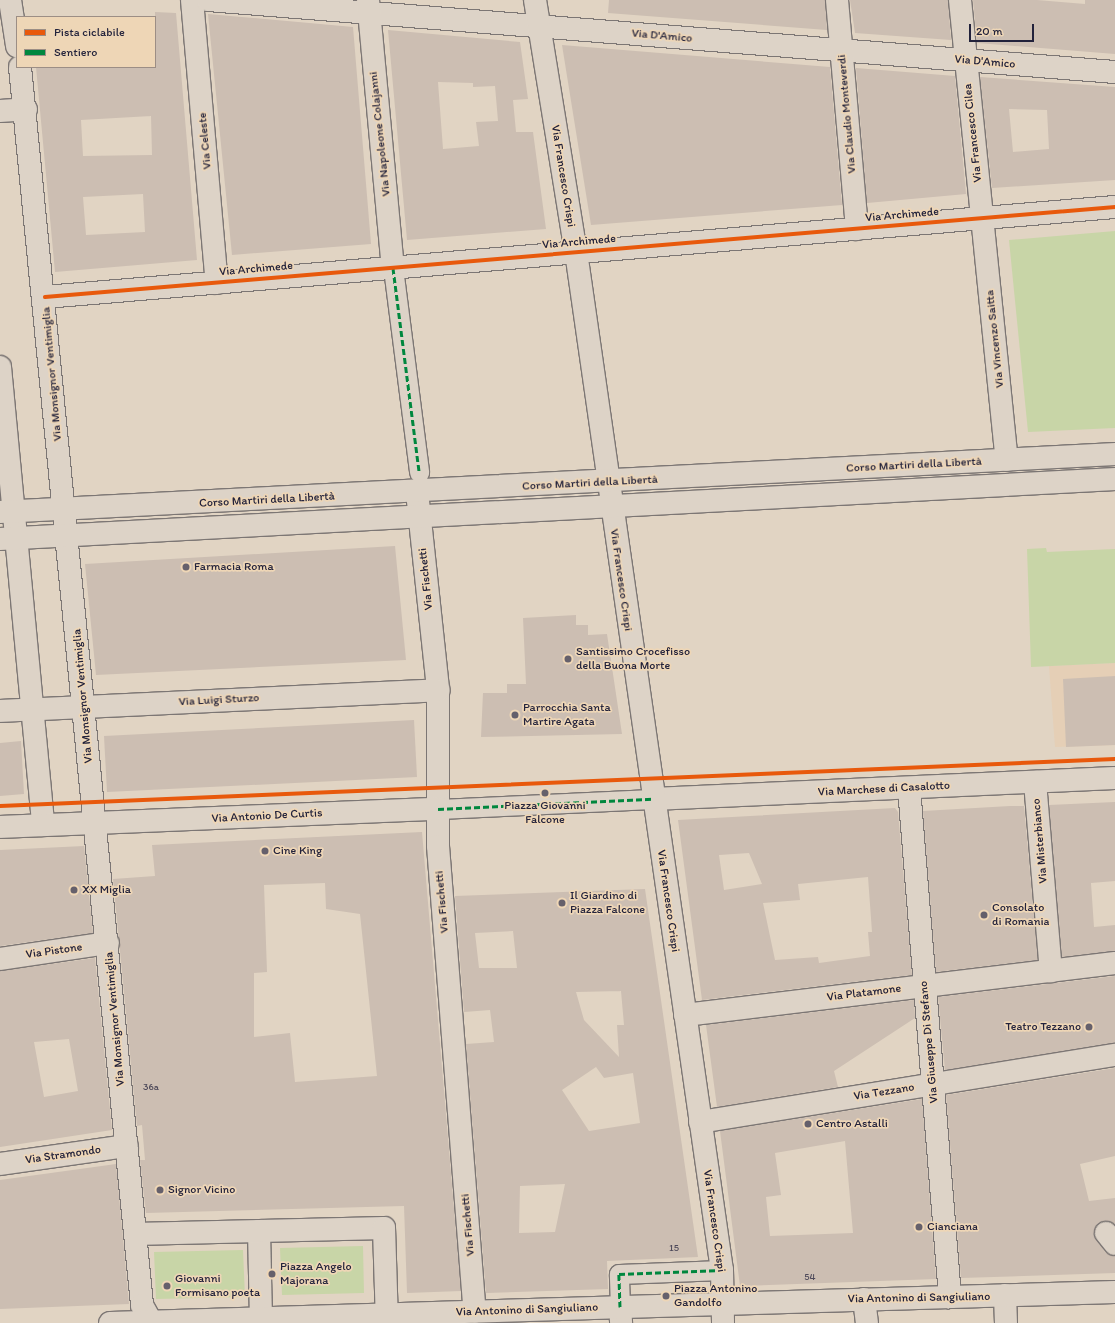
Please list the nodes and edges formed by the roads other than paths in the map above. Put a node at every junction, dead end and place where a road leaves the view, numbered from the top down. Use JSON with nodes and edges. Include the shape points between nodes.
{"nodes":[{"id":1,"x":10,"y":0,"type":"edge"},
{"id":2,"x":192,"y":0,"type":"edge"},
{"id":3,"x":208,"y":0,"type":"edge"},
{"id":4,"x":535,"y":0,"type":"edge"},
{"id":5,"x":837,"y":0,"type":"edge"},
{"id":6,"x":960,"y":0,"type":"edge"},
{"id":7,"x":368,"y":6,"type":"edge"},
{"id":8,"x":539,"y":26,"type":"junction"},
{"id":9,"x":16,"y":39,"type":"edge"},
{"id":10,"x":841,"y":50,"type":"junction"},
{"id":11,"x":966,"y":60,"type":"junction"},
{"id":12,"x":20,"y":68,"type":"edge"},
{"id":13,"x":1115,"y":72,"type":"edge"},
{"id":14,"x":26,"y":109,"type":"junction"},
{"id":15,"x":0,"y":111,"type":"edge"},
{"id":16,"x":1115,"y":207,"type":"edge"},
{"id":17,"x":981,"y":218,"type":"junction"},
{"id":18,"x":857,"y":229,"type":"junction"},
{"id":19,"x":576,"y":252,"type":"junction"},
{"id":20,"x":393,"y":268,"type":"junction"},
{"id":21,"x":217,"y":283,"type":"junction"},
{"id":22,"x":45,"y":297,"type":"junction"},
{"id":23,"x":0,"y":367,"type":"edge"},
{"id":24,"x":1115,"y":454,"type":"edge"},
{"id":25,"x":1007,"y":460,"type":"junction"},
{"id":26,"x":1115,"y":479,"type":"edge"},
{"id":27,"x":607,"y":481,"type":"junction"},
{"id":28,"x":418,"y":482,"type":"junction"},
{"id":29,"x":610,"y":507,"type":"junction"},
{"id":30,"x":65,"y":510,"type":"junction"},
{"id":31,"x":7,"y":512,"type":"edge"},
{"id":32,"x":419,"y":518,"type":"junction"},
{"id":33,"x":68,"y":537,"type":"junction"},
{"id":34,"x":9,"y":539,"type":"edge"},
{"id":35,"x":438,"y":690,"type":"junction"},
{"id":36,"x":83,"y":707,"type":"junction"},
{"id":37,"x":34,"y":709,"type":"junction"},
{"id":38,"x":0,"y":711,"type":"edge"},
{"id":39,"x":1115,"y":778,"type":"edge"},
{"id":40,"x":1035,"y":782,"type":"junction"},
{"id":41,"x":908,"y":788,"type":"junction"},
{"id":42,"x":653,"y":800,"type":"junction"},
{"id":43,"x":438,"y":809,"type":"junction"},
{"id":44,"x":96,"y":824,"type":"junction"},
{"id":45,"x":43,"y":825,"type":"junction"},
{"id":46,"x":0,"y":827,"type":"edge"},
{"id":47,"x":108,"y":943,"type":"junction"},
{"id":48,"x":0,"y":959,"type":"edge"},
{"id":49,"x":1115,"y":963,"type":"edge"},
{"id":50,"x":1051,"y":971,"type":"junction"},
{"id":51,"x":925,"y":986,"type":"junction"},
{"id":52,"x":685,"y":1015,"type":"junction"},
{"id":53,"x":1115,"y":1055,"type":"edge"},
{"id":54,"x":932,"y":1084,"type":"junction"},
{"id":55,"x":700,"y":1122,"type":"junction"},
{"id":56,"x":127,"y":1146,"type":"junction"},
{"id":57,"x":0,"y":1164,"type":"edge"},
{"id":58,"x":259,"y":1231,"type":"junction"},
{"id":59,"x":135,"y":1234,"type":"junction"},
{"id":60,"x":722,"y":1270,"type":"junction"},
{"id":61,"x":1115,"y":1292,"type":"edge"},
{"id":62,"x":1005,"y":1296,"type":"junction"},
{"id":63,"x":950,"y":1297,"type":"junction"},
{"id":64,"x":864,"y":1299,"type":"junction"},
{"id":65,"x":475,"y":1312,"type":"junction"},
{"id":66,"x":617,"y":1312,"type":"edge"},
{"id":67,"x":723,"y":1313,"type":"edge"},
{"id":68,"x":261,"y":1318,"type":"junction"},
{"id":69,"x":387,"y":1319,"type":"edge"},
{"id":70,"x":152,"y":1322,"type":"edge"},
{"id":71,"x":110,"y":1323,"type":"edge"},
{"id":72,"x":867,"y":1323,"type":"edge"},
{"id":73,"x":1006,"y":1323,"type":"edge"}],
"edges":[{"from":1,"to":9,"type":"street"},
{"from":2,"to":21,"type":"street","name":"Via Celeste"},
{"from":3,"to":7,"type":"street","name":"Via D'Amico"},
{"from":4,"to":8,"type":"street","name":"Via Francesco Crispi"},
{"from":5,"to":10,"type":"street","name":"Via Claudio Monteverdi"},
{"from":6,"to":11,"type":"street","name":"Via Francesco Cilea"},
{"from":7,"to":8,"type":"street","name":"Via D'Amico"},
{"from":7,"to":20,"type":"street","name":"Via Napoleone Colajanni"},
{"from":8,"to":10,"type":"street","name":"Via D'Amico"},
{"from":8,"to":19,"type":"street","name":"Via Francesco Crispi"},
{"from":10,"to":11,"type":"street","name":"Via D'Amico"},
{"from":10,"to":18,"type":"street","name":"Via Claudio Monteverdi"},
{"from":11,"to":13,"type":"street","name":"Via D'Amico"},
{"from":11,"to":17,"type":"street","name":"Via Francesco Cilea"},
{"from":12,"to":14,"type":"street","name":"Via Monsignor Ventimiglia"},
{"from":14,"to":15,"type":"street"},
{"from":14,"to":22,"type":"street","name":"Via Monsignor Ventimiglia"},
{"from":16,"to":17,"type":"street","name":"Via Archimede"},
{"from":17,"to":18,"type":"street","name":"Via Archimede"},
{"from":17,"to":25,"type":"street","name":"Via Vincenzo Saitta"},
{"from":18,"to":19,"type":"street","name":"Via Archimede"},
{"from":19,"to":20,"type":"street","name":"Via Archimede"},
{"from":19,"to":27,"type":"street","name":"Via Francesco Crispi"},
{"from":20,"to":21,"type":"street","name":"Via Archimede"},
{"from":20,"to":28,"type":"street","name":"Via Fischetti"},
{"from":21,"to":22,"type":"street","name":"Via Archimede"},
{"from":22,"to":30,"type":"street","name":"Via Monsignor Ventimiglia"},
{"from":23,"to":31,"type":"street"},
{"from":24,"to":25,"type":"street","name":"Corso Martiri della Libertà"},
{"from":25,"to":27,"type":"street","name":"Corso Martiri della Libertà"},
{"from":26,"to":29,"type":"street","name":"Corso Martiri della Libertà"},
{"from":27,"to":28,"type":"street","name":"Corso Martiri della Libertà"},
{"from":27,"to":29,"type":"street","name":"Via Francesco Crispi"},
{"from":28,"to":30,"type":"street","name":"Corso Martiri della Libertà"},
{"from":28,"to":32,"type":"street","name":"Via Fischetti"},
{"from":29,"to":32,"type":"street","name":"Corso Martiri della Libertà"},
{"from":29,"to":42,"type":"street","name":"Via Francesco Crispi"},
{"from":30,"to":31,"type":"street","name":"Corso Martiri della Libertà"},
{"from":30,"to":33,"type":"street","name":"Via Monsignor Ventimiglia"},
{"from":31,"to":34,"type":"street"},
{"from":32,"to":33,"type":"street","name":"Corso Martiri della Libertà"},
{"from":32,"to":35,"type":"street","name":"Via Fischetti"},
{"from":33,"to":34,"type":"street","name":"Corso Martiri della Libertà"},
{"from":33,"to":36,"type":"street","name":"Via Monsignor Ventimiglia"},
{"from":34,"to":37,"type":"street"},
{"from":35,"to":36,"type":"street","name":"Via Luigi Sturzo"},
{"from":35,"to":43,"type":"street","name":"Via Fischetti"},
{"from":36,"to":37,"type":"street","name":"Via Luigi Sturzo"},
{"from":36,"to":44,"type":"street","name":"Via Monsignor Ventimiglia"},
{"from":37,"to":38,"type":"street","name":"Via Luigi Sturzo"},
{"from":37,"to":45,"type":"street"},
{"from":39,"to":40,"type":"street","name":"Via Marchese di Casalotto"},
{"from":40,"to":41,"type":"street","name":"Via Marchese di Casalotto"},
{"from":40,"to":50,"type":"street","name":"Via Misterbianco"},
{"from":41,"to":42,"type":"street","name":"Via Marchese di Casalotto"},
{"from":41,"to":51,"type":"street","name":"Via Giuseppe Di Stefano"},
{"from":42,"to":43,"type":"street"},
{"from":42,"to":52,"type":"street","name":"Via Francesco Crispi"},
{"from":43,"to":44,"type":"street","name":"Via Antonio De Curtis"},
{"from":43,"to":65,"type":"street","name":"Via Fischetti","via":[[438,846]]},
{"from":44,"to":45,"type":"street","name":"Via Antonio De Curtis"},
{"from":44,"to":47,"type":"street","name":"Via Monsignor Ventimiglia"},
{"from":45,"to":46,"type":"street","name":"Via Antonio De Curtis"},
{"from":47,"to":48,"type":"street","name":"Via Pistone"},
{"from":47,"to":56,"type":"street","name":"Via Monsignor Ventimiglia"},
{"from":49,"to":50,"type":"street","name":"Via Platamone"},
{"from":50,"to":51,"type":"street","name":"Via Platamone"},
{"from":51,"to":52,"type":"street","name":"Via Platamone"},
{"from":51,"to":54,"type":"street","name":"Via Giuseppe Di Stefano"},
{"from":52,"to":55,"type":"street","name":"Via Francesco Crispi"},
{"from":53,"to":54,"type":"street","name":"Via Tezzano"},
{"from":54,"to":55,"type":"street","name":"Via Tezzano"},
{"from":54,"to":63,"type":"street","name":"Via Giuseppe Di Stefano"},
{"from":55,"to":60,"type":"street","name":"Via Francesco Crispi"},
{"from":56,"to":57,"type":"street","name":"Via Stramondo"},
{"from":56,"to":59,"type":"street","name":"Via Monsignor Ventimiglia"},
{"from":58,"to":59,"type":"street"},
{"from":58,"to":68,"type":"street"},
{"from":58,"to":69,"type":"street","via":[[384,1228]]},
{"from":59,"to":70,"type":"street","name":"Via Monsignor Ventimiglia","via":[[142,1305]]},
{"from":60,"to":66,"type":"street","via":[[619,1274]]},
{"from":60,"to":67,"type":"street","name":"Via Francesco Crispi"},
{"from":61,"to":62,"type":"street","name":"Via Antonino di Sangiuliano"},
{"from":62,"to":63,"type":"street","name":"Via Antonino di Sangiuliano"},
{"from":62,"to":73,"type":"street"},
{"from":63,"to":64,"type":"street","name":"Via Antonino di Sangiuliano"},
{"from":64,"to":67,"type":"street","name":"Via Antonino di Sangiuliano"},
{"from":64,"to":72,"type":"street"},
{"from":65,"to":66,"type":"street","name":"Via Antonino di Sangiuliano"},
{"from":65,"to":69,"type":"street","name":"Via Antonino di Sangiuliano"},
{"from":66,"to":67,"type":"street","name":"Via Antonino di Sangiuliano"},
{"from":68,"to":69,"type":"street","name":"Via Antonino di Sangiuliano"},
{"from":68,"to":70,"type":"street","name":"Via Antonino di Sangiuliano"},
{"from":70,"to":71,"type":"street","name":"Via Antonino di Sangiuliano"}]}
